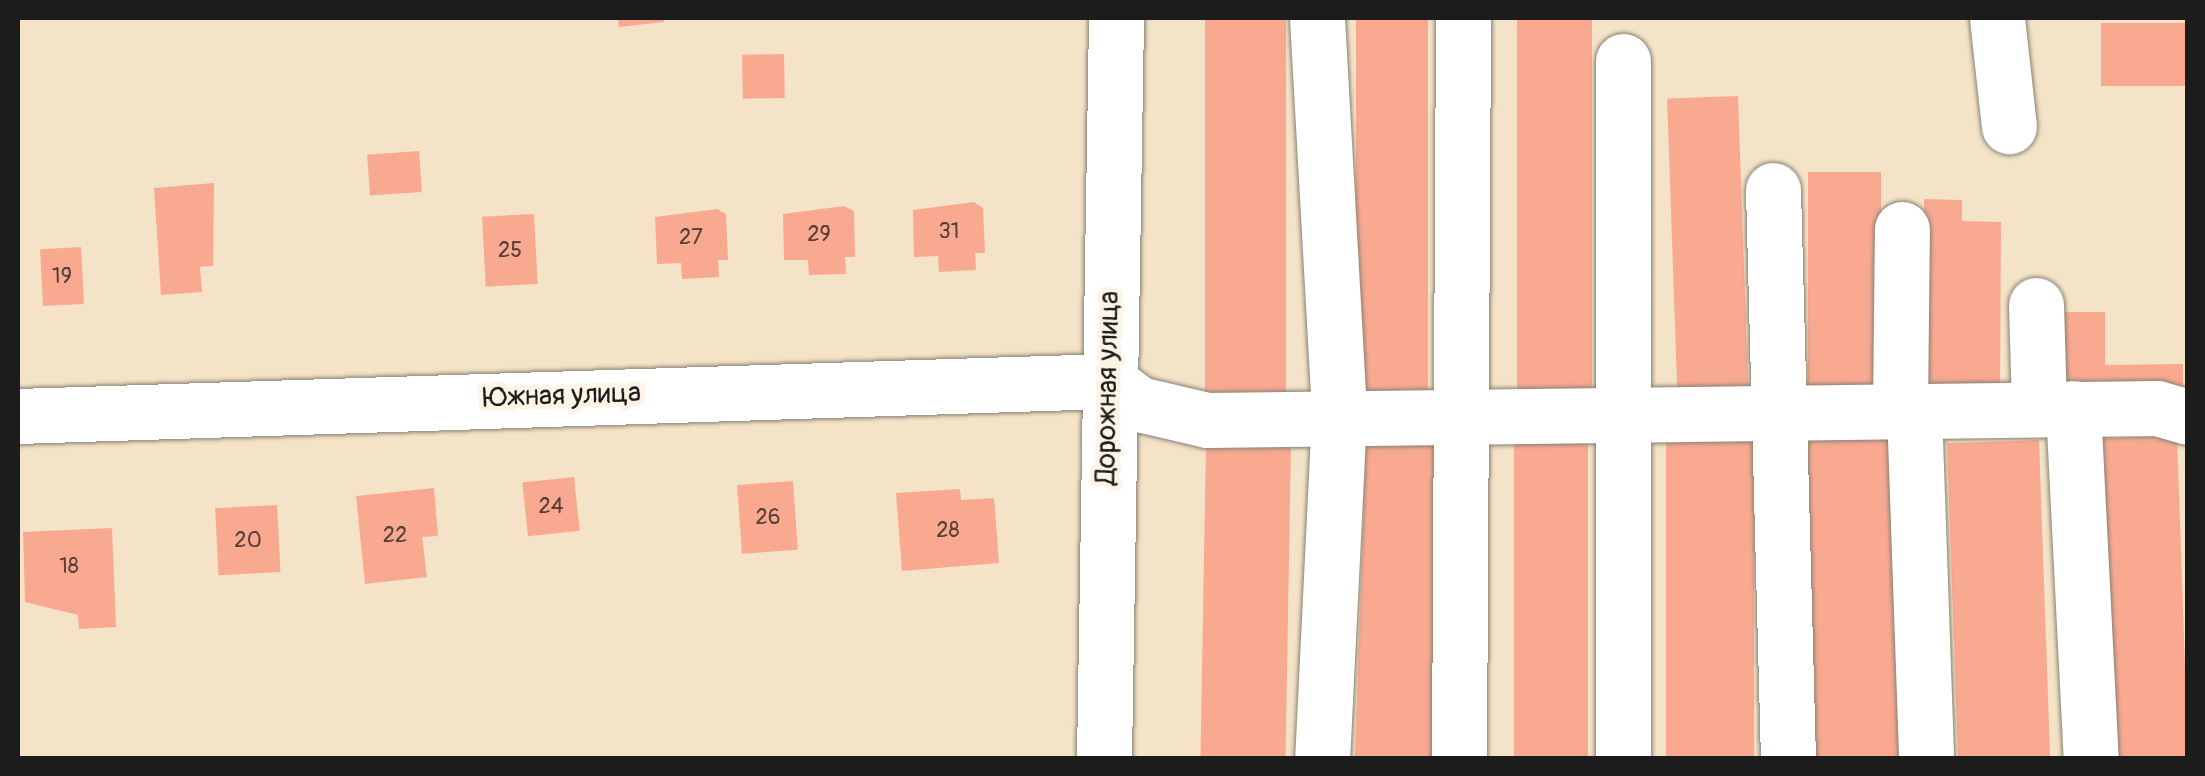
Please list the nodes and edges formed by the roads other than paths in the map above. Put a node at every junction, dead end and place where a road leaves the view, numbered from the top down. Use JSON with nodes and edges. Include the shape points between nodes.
{"nodes":[{"id":1,"x":1116,"y":18,"type":"edge"},
{"id":2,"x":1317,"y":18,"type":"edge"},
{"id":3,"x":1463,"y":18,"type":"edge"},
{"id":4,"x":1997,"y":18,"type":"edge"},
{"id":5,"x":1623,"y":61,"type":"dead end"},
{"id":6,"x":2009,"y":126,"type":"dead end"},
{"id":7,"x":1774,"y":190,"type":"dead end"},
{"id":8,"x":1902,"y":228,"type":"dead end"},
{"id":9,"x":2036,"y":305,"type":"dead end"},
{"id":10,"x":1108,"y":382,"type":"junction"},
{"id":11,"x":2056,"y":409,"type":"junction"},
{"id":12,"x":1907,"y":410,"type":"junction"},
{"id":13,"x":1779,"y":413,"type":"junction"},
{"id":14,"x":1338,"y":414,"type":"junction"},
{"id":15,"x":1461,"y":414,"type":"junction"},
{"id":16,"x":1621,"y":414,"type":"junction"},
{"id":17,"x":18,"y":416,"type":"edge"},
{"id":18,"x":2188,"y":418,"type":"edge"},
{"id":19,"x":1104,"y":758,"type":"edge"},
{"id":20,"x":1322,"y":758,"type":"edge"},
{"id":21,"x":1458,"y":758,"type":"edge"},
{"id":22,"x":1622,"y":758,"type":"edge"},
{"id":23,"x":1788,"y":758,"type":"edge"},
{"id":24,"x":1926,"y":758,"type":"edge"},
{"id":25,"x":2092,"y":758,"type":"edge"}],
"edges":[{"from":1,"to":10,"type":"street","name":"Дорожная улица"},
{"from":2,"to":14,"type":"street"},
{"from":3,"to":15,"type":"street"},
{"from":4,"to":6,"type":"street"},
{"from":5,"to":16,"type":"street"},
{"from":7,"to":13,"type":"street"},
{"from":8,"to":12,"type":"street"},
{"from":9,"to":11,"type":"street"},
{"from":10,"to":14,"type":"street","via":[[1139,404],[1207,420]]},
{"from":10,"to":17,"type":"street","name":"Южная улица"},
{"from":10,"to":19,"type":"street","name":"Дорожная улица"},
{"from":11,"to":12,"type":"street"},
{"from":11,"to":18,"type":"street","via":[[2157,408]]},
{"from":11,"to":25,"type":"street"},
{"from":12,"to":13,"type":"street"},
{"from":12,"to":24,"type":"street"},
{"from":13,"to":16,"type":"street"},
{"from":13,"to":23,"type":"street"},
{"from":14,"to":15,"type":"street"},
{"from":14,"to":20,"type":"street"},
{"from":15,"to":16,"type":"street"},
{"from":15,"to":21,"type":"street"},
{"from":16,"to":22,"type":"street"}]}
